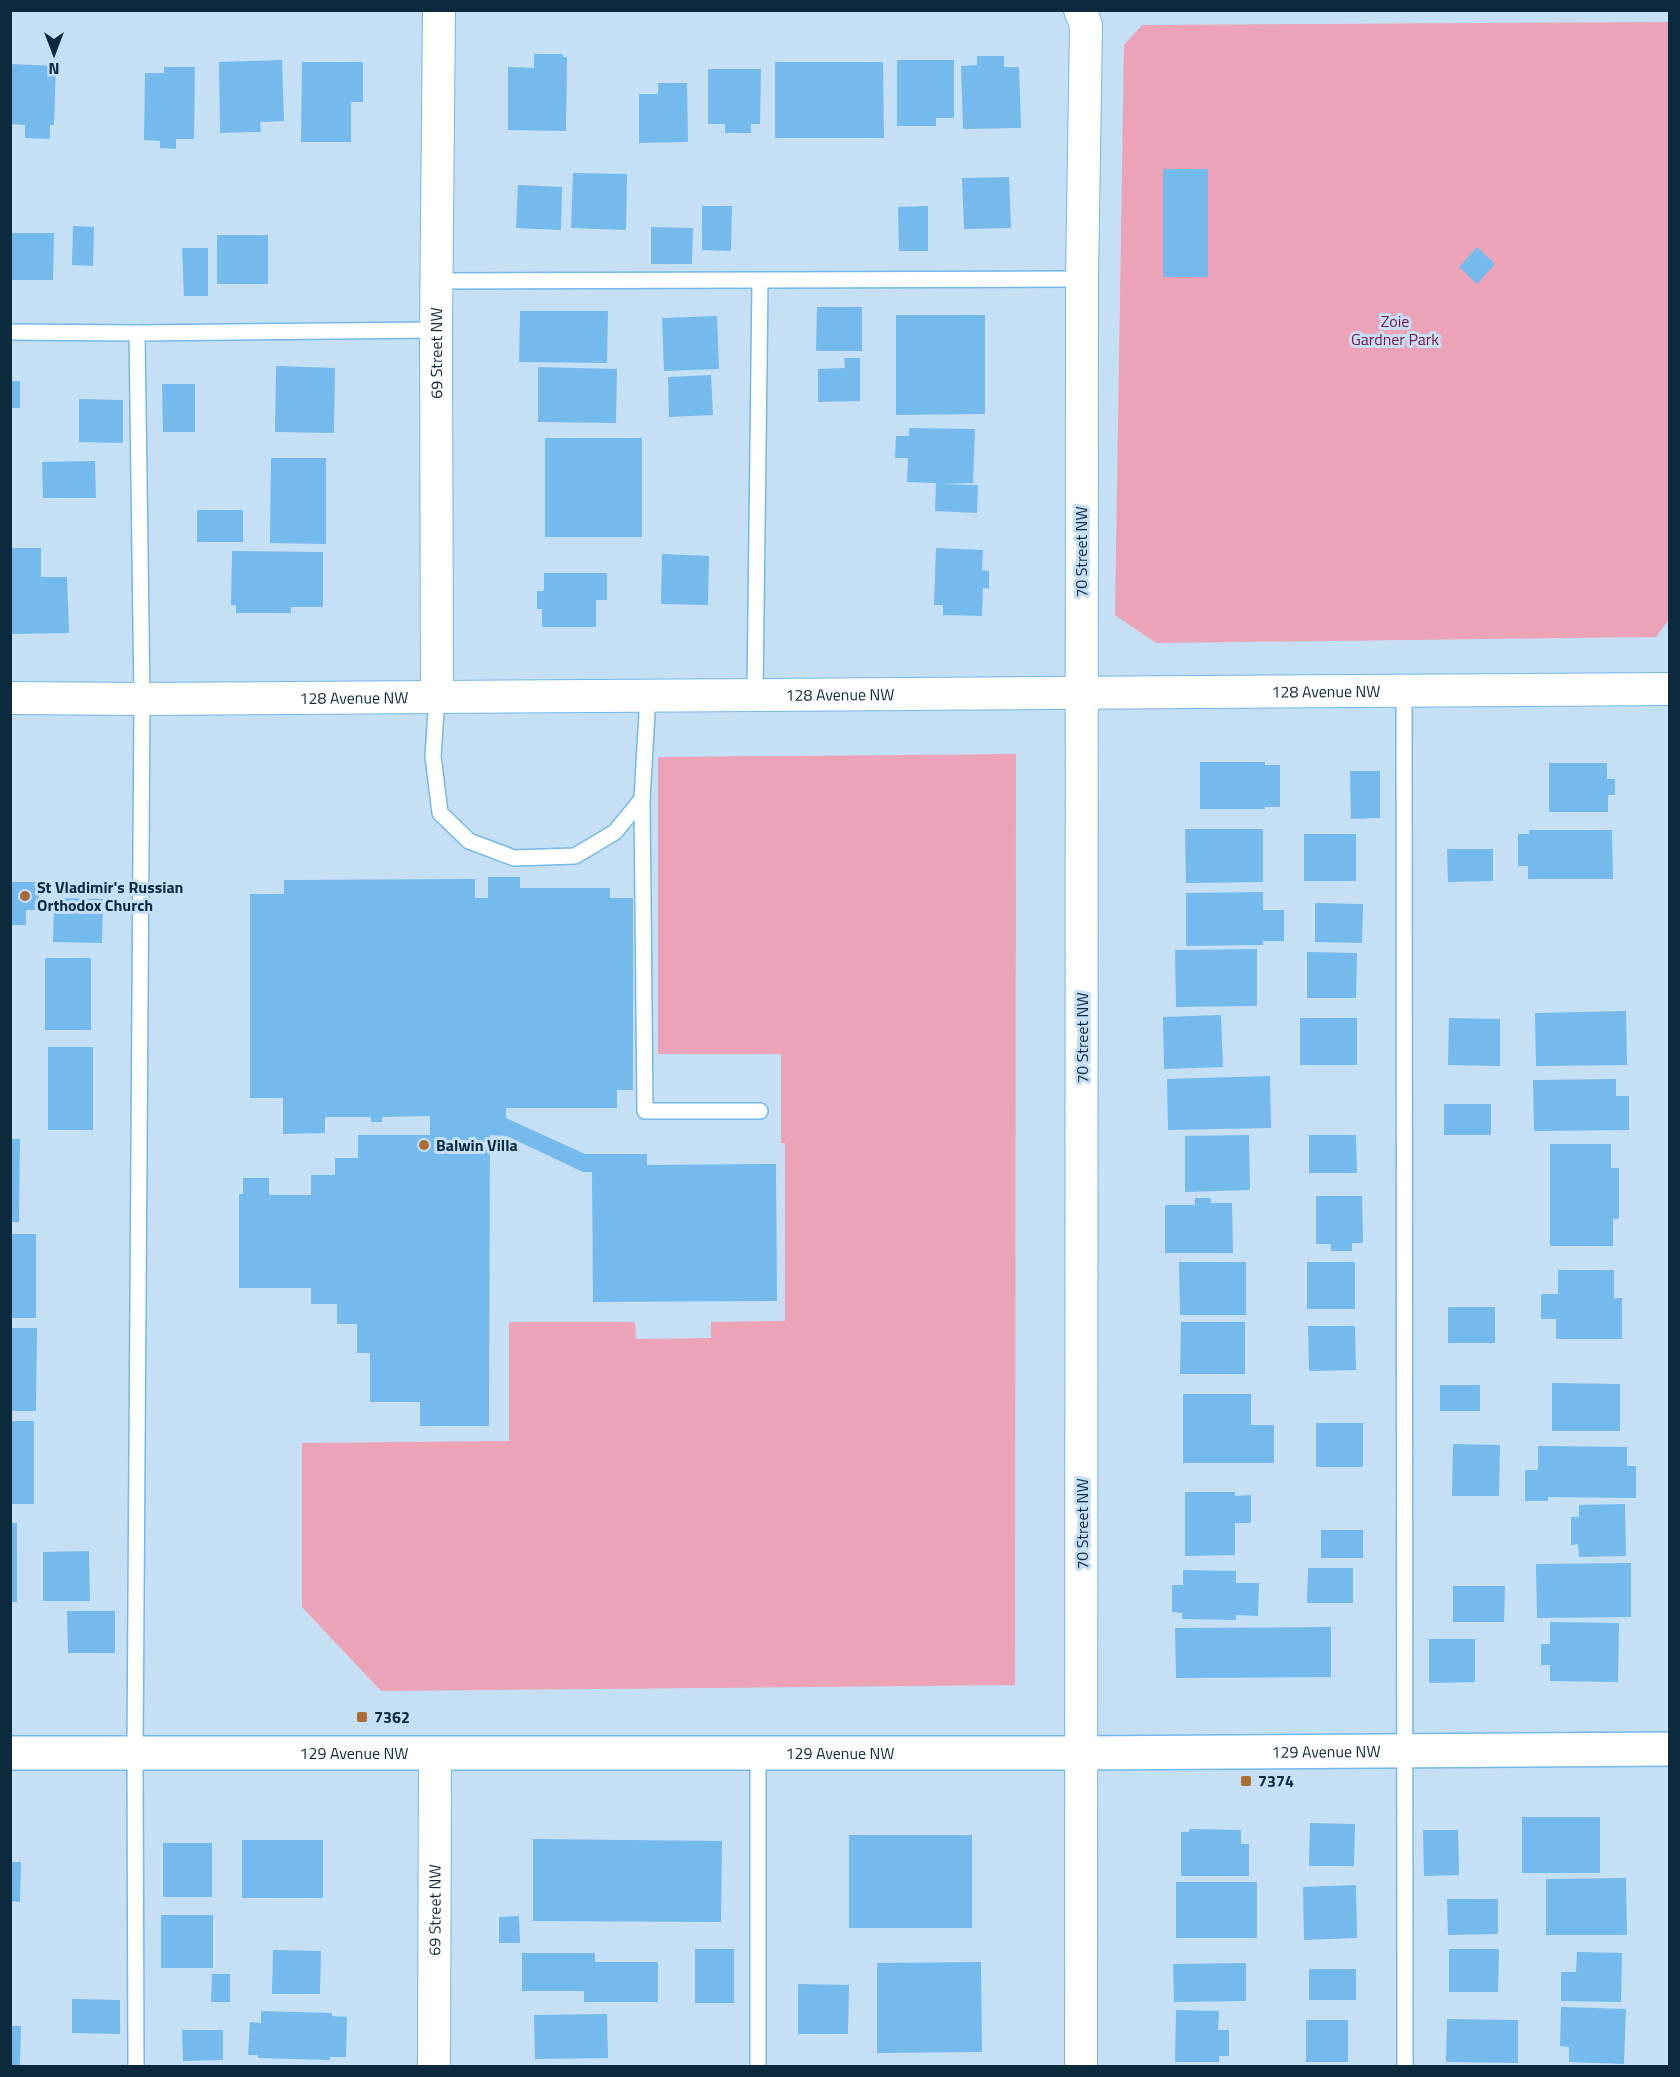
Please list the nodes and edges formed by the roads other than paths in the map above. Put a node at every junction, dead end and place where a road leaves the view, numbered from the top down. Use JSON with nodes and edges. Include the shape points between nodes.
{"nodes":[{"id":1,"x":439,"y":10,"type":"edge"},
{"id":2,"x":1080,"y":10,"type":"edge"},
{"id":3,"x":1082,"y":279,"type":"junction"},
{"id":4,"x":437,"y":281,"type":"junction"},
{"id":5,"x":760,"y":281,"type":"junction"},
{"id":6,"x":436,"y":330,"type":"junction"},
{"id":7,"x":10,"y":332,"type":"edge"},
{"id":8,"x":138,"y":333,"type":"junction"},
{"id":9,"x":1670,"y":689,"type":"edge"},
{"id":10,"x":1404,"y":691,"type":"junction"},
{"id":11,"x":1081,"y":692,"type":"junction"},
{"id":12,"x":755,"y":694,"type":"junction"},
{"id":13,"x":648,"y":696,"type":"junction"},
{"id":14,"x":437,"y":697,"type":"junction"},
{"id":15,"x":10,"y":698,"type":"edge"},
{"id":16,"x":142,"y":699,"type":"junction"},
{"id":17,"x":642,"y":799,"type":"junction"},
{"id":18,"x":760,"y":1111,"type":"dead end"},
{"id":19,"x":1670,"y":1749,"type":"edge"},
{"id":20,"x":1405,"y":1751,"type":"junction"},
{"id":21,"x":10,"y":1753,"type":"edge"},
{"id":22,"x":135,"y":1753,"type":"junction"},
{"id":23,"x":435,"y":1754,"type":"junction"},
{"id":24,"x":758,"y":1754,"type":"junction"},
{"id":25,"x":1082,"y":1754,"type":"junction"},
{"id":26,"x":136,"y":2067,"type":"edge"},
{"id":27,"x":434,"y":2067,"type":"edge"},
{"id":28,"x":758,"y":2067,"type":"edge"},
{"id":29,"x":1081,"y":2067,"type":"edge"},
{"id":30,"x":1405,"y":2067,"type":"edge"}],
"edges":[{"from":1,"to":4,"type":"street","name":"69 Street NW"},
{"from":2,"to":3,"type":"street","name":"70 Street NW","via":[[1086,25]]},
{"from":3,"to":5,"type":"lane"},
{"from":3,"to":11,"type":"street","name":"70 Street NW"},
{"from":4,"to":5,"type":"lane"},
{"from":4,"to":6,"type":"street","name":"69 Street NW"},
{"from":5,"to":12,"type":"lane"},
{"from":6,"to":8,"type":"lane"},
{"from":6,"to":14,"type":"street","name":"69 Street NW"},
{"from":7,"to":8,"type":"lane"},
{"from":8,"to":16,"type":"lane"},
{"from":9,"to":10,"type":"street","name":"128 Avenue NW"},
{"from":10,"to":11,"type":"street","name":"128 Avenue NW"},
{"from":10,"to":20,"type":"lane"},
{"from":11,"to":12,"type":"street","name":"128 Avenue NW"},
{"from":11,"to":25,"type":"street","name":"70 Street NW"},
{"from":12,"to":13,"type":"street","name":"128 Avenue NW"},
{"from":13,"to":14,"type":"street","name":"128 Avenue NW"},
{"from":13,"to":17,"type":"lane"},
{"from":14,"to":16,"type":"street","name":"128 Avenue NW"},
{"from":14,"to":17,"type":"lane","via":[[433,756],[440,813],[469,841],[514,858],[575,856],[615,832]]},
{"from":15,"to":16,"type":"street","name":"128 Avenue NW"},
{"from":16,"to":22,"type":"lane"},
{"from":17,"to":18,"type":"lane","via":[[645,1111]]},
{"from":19,"to":20,"type":"street","name":"129 Avenue NW"},
{"from":20,"to":25,"type":"street","name":"129 Avenue NW"},
{"from":20,"to":30,"type":"lane"},
{"from":21,"to":22,"type":"street","name":"129 Avenue NW"},
{"from":22,"to":23,"type":"street","name":"129 Avenue NW"},
{"from":22,"to":26,"type":"lane"},
{"from":23,"to":24,"type":"street","name":"129 Avenue NW"},
{"from":23,"to":27,"type":"street","name":"69 Street NW"},
{"from":24,"to":25,"type":"street","name":"129 Avenue NW"},
{"from":24,"to":28,"type":"lane"},
{"from":25,"to":29,"type":"street","name":"70 Street NW"}]}
